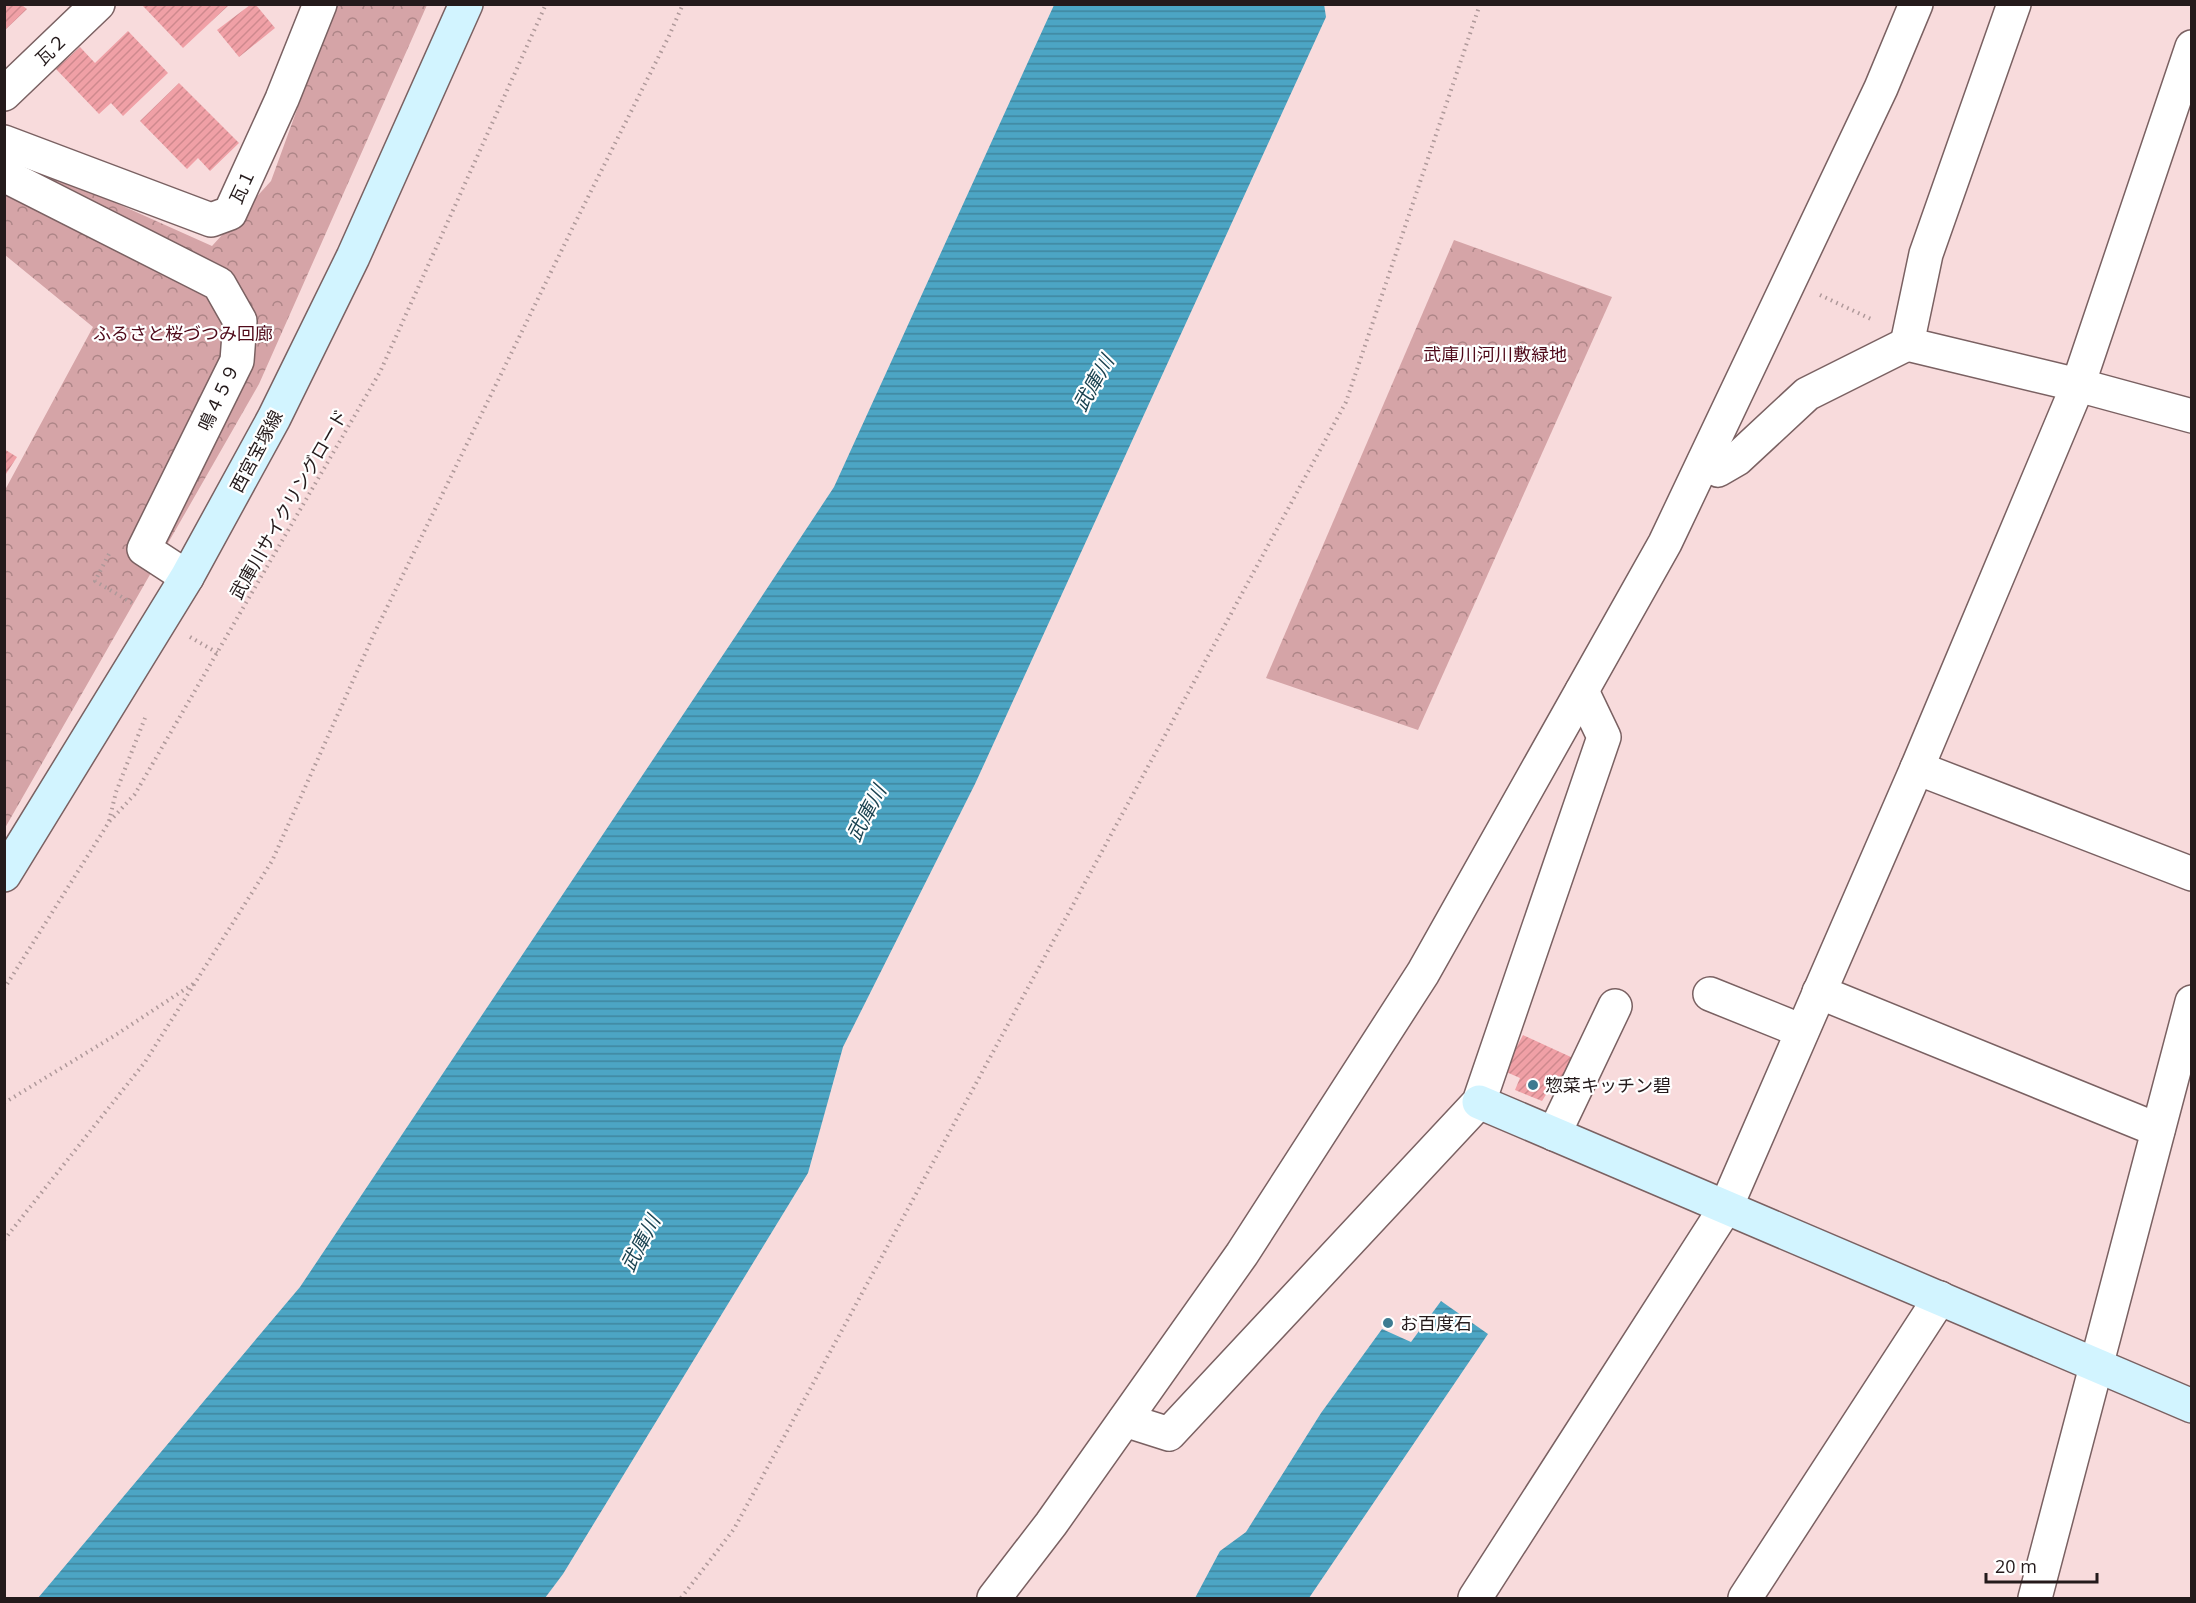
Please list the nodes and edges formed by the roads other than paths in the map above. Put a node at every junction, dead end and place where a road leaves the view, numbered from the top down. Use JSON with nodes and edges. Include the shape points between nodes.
{"nodes":[{"id":1,"x":98,"y":4,"type":"edge"},
{"id":2,"x":320,"y":4,"type":"edge"},
{"id":3,"x":466,"y":4,"type":"edge"},
{"id":4,"x":1917,"y":4,"type":"edge"},
{"id":5,"x":2014,"y":4,"type":"edge"},
{"id":6,"x":2192,"y":47,"type":"edge"},
{"id":7,"x":4,"y":94,"type":"edge"},
{"id":8,"x":4,"y":142,"type":"edge"},
{"id":9,"x":4,"y":175,"type":"edge"},
{"id":10,"x":1908,"y":341,"type":"junction"},
{"id":11,"x":2078,"y":385,"type":"junction"},
{"id":12,"x":2192,"y":416,"type":"edge"},
{"id":13,"x":1704,"y":462,"type":"junction"},
{"id":14,"x":188,"y":577,"type":"junction"},
{"id":15,"x":1582,"y":691,"type":"junction"},
{"id":16,"x":1917,"y":768,"type":"junction"},
{"id":17,"x":2192,"y":874,"type":"edge"},
{"id":18,"x":4,"y":875,"type":"edge"},
{"id":19,"x":1819,"y":992,"type":"junction"},
{"id":20,"x":1710,"y":994,"type":"dead end"},
{"id":21,"x":2192,"y":1002,"type":"edge"},
{"id":22,"x":1615,"y":1006,"type":"dead end"},
{"id":23,"x":1802,"y":1031,"type":"junction"},
{"id":24,"x":1479,"y":1102,"type":"junction"},
{"id":25,"x":2158,"y":1130,"type":"junction"},
{"id":26,"x":1554,"y":1134,"type":"junction"},
{"id":27,"x":1726,"y":1207,"type":"junction"},
{"id":28,"x":1940,"y":1298,"type":"junction"},
{"id":29,"x":2096,"y":1364,"type":"junction"},
{"id":30,"x":2192,"y":1406,"type":"edge"},
{"id":31,"x":1125,"y":1420,"type":"junction"},
{"id":32,"x":994,"y":1599,"type":"edge"},
{"id":33,"x":1475,"y":1599,"type":"edge"},
{"id":34,"x":1744,"y":1599,"type":"edge"},
{"id":35,"x":2035,"y":1599,"type":"edge"}],
"edges":[{"from":1,"to":7,"type":"street","name":"瓦２"},
{"from":2,"to":8,"type":"street","name":"瓦１","via":[[230,213],[211,220]]},
{"from":3,"to":14,"type":"main road","name":"西宮宝塚線","via":[[353,257],[274,418]]},
{"from":4,"to":13,"type":"street"},
{"from":5,"to":10,"type":"street","via":[[1926,254]]},
{"from":6,"to":11,"type":"street"},
{"from":9,"to":14,"type":"street","name":"鳴４５９","via":[[219,284],[240,321],[237,361],[144,549]]},
{"from":10,"to":11,"type":"street"},
{"from":10,"to":13,"type":"street","via":[[1807,394],[1737,459],[1718,470]]},
{"from":11,"to":12,"type":"street"},
{"from":11,"to":16,"type":"street"},
{"from":13,"to":15,"type":"street","via":[[1665,543]]},
{"from":14,"to":18,"type":"main road","name":"西宮宝塚線"},
{"from":15,"to":24,"type":"street","via":[[1604,737]]},
{"from":15,"to":31,"type":"street","via":[[1423,973],[1242,1254]]},
{"from":16,"to":17,"type":"street"},
{"from":16,"to":19,"type":"street"},
{"from":19,"to":23,"type":"street"},
{"from":19,"to":25,"type":"street"},
{"from":20,"to":23,"type":"street"},
{"from":21,"to":25,"type":"street"},
{"from":22,"to":26,"type":"street"},
{"from":23,"to":27,"type":"street"},
{"from":24,"to":26,"type":"main road"},
{"from":24,"to":31,"type":"street","via":[[1170,1434]]},
{"from":25,"to":29,"type":"street"},
{"from":26,"to":27,"type":"main road"},
{"from":27,"to":28,"type":"main road"},
{"from":27,"to":33,"type":"street"},
{"from":28,"to":29,"type":"main road"},
{"from":28,"to":34,"type":"street"},
{"from":29,"to":30,"type":"main road"},
{"from":29,"to":35,"type":"street"},
{"from":31,"to":32,"type":"street"}]}
